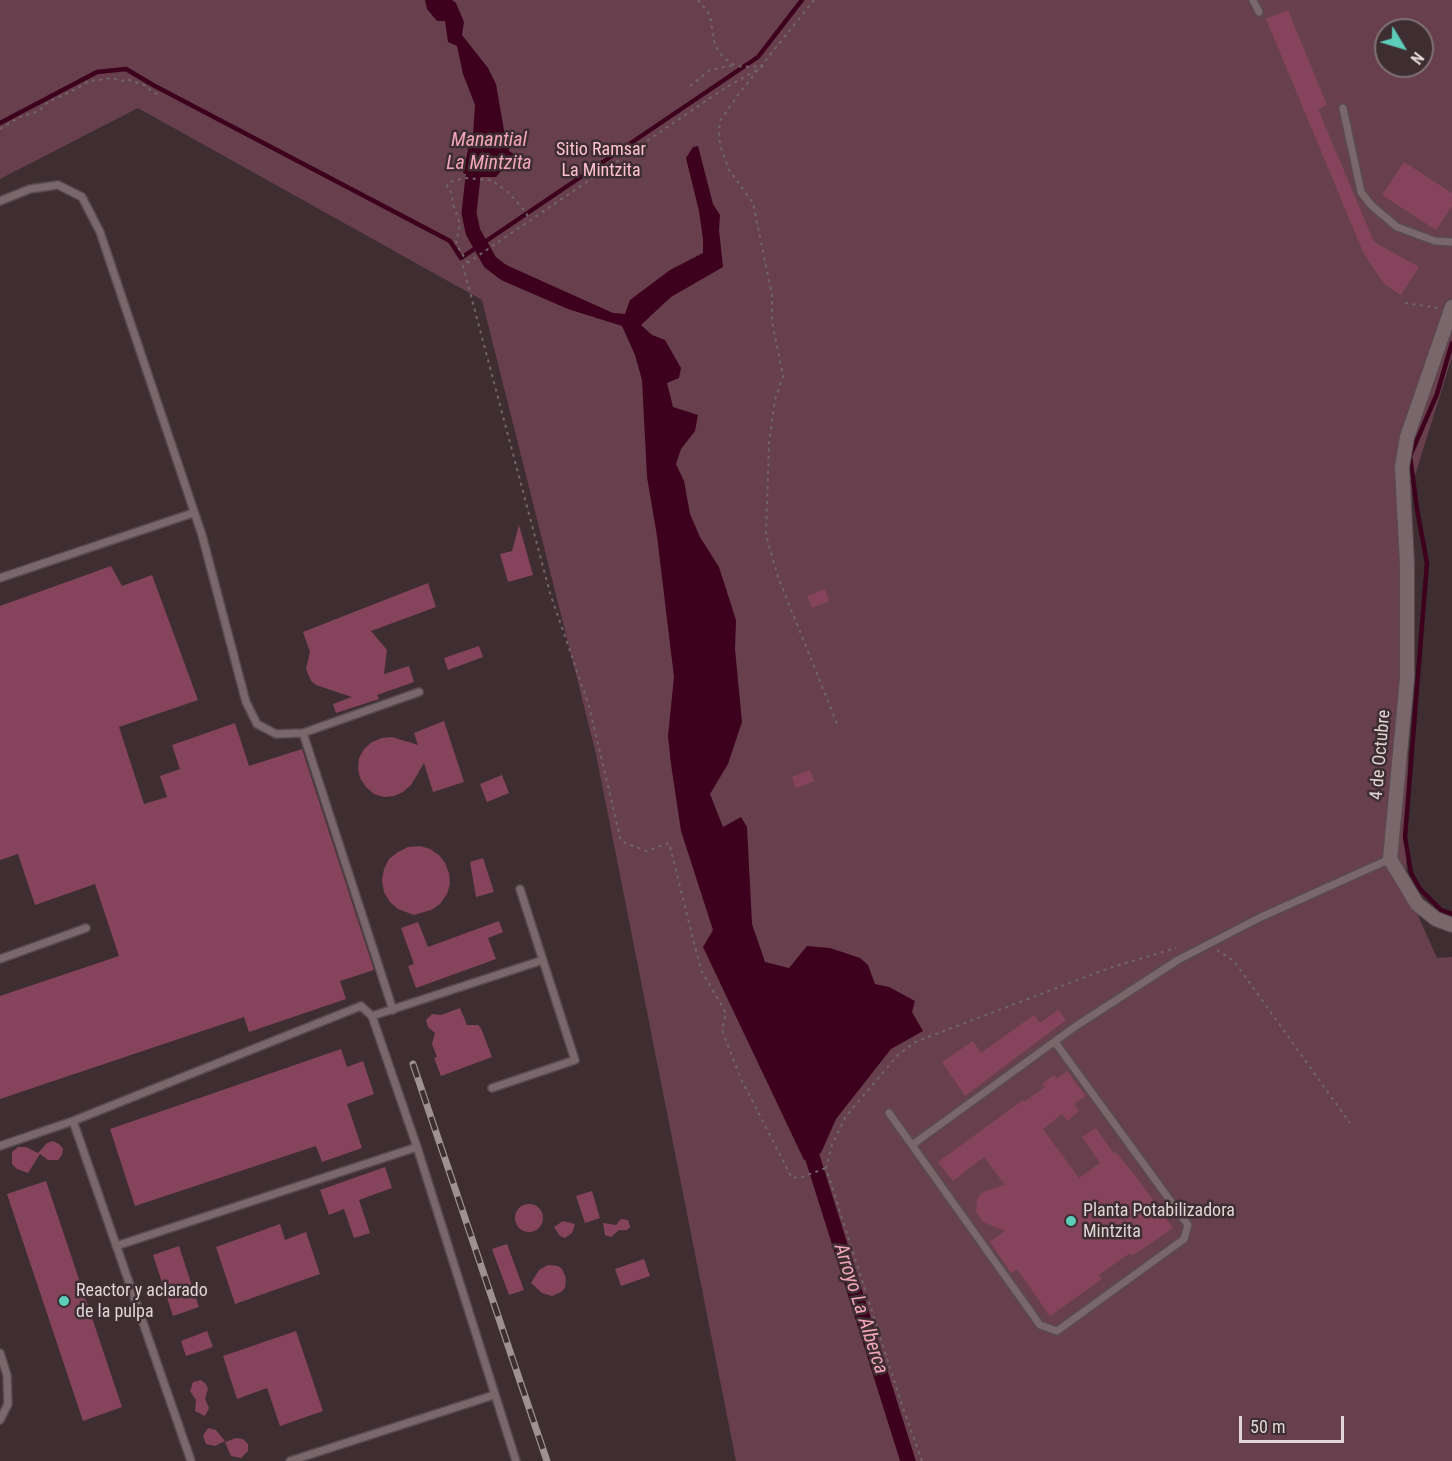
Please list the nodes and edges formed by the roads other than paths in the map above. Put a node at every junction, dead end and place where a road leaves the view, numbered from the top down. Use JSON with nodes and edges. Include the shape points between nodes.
{"nodes":[{"id":1,"x":1253,"y":0,"type":"edge"},
{"id":2,"x":1259,"y":12,"type":"dead end"},
{"id":3,"x":1343,"y":108,"type":"dead end"},
{"id":4,"x":0,"y":201,"type":"edge"},
{"id":5,"x":1452,"y":242,"type":"edge"},
{"id":6,"x":1452,"y":309,"type":"edge"},
{"id":7,"x":194,"y":513,"type":"junction"},
{"id":8,"x":0,"y":578,"type":"edge"},
{"id":9,"x":419,"y":692,"type":"dead end"},
{"id":10,"x":303,"y":733,"type":"junction"},
{"id":11,"x":1389,"y":859,"type":"junction"},
{"id":12,"x":520,"y":889,"type":"dead end"},
{"id":13,"x":1452,"y":925,"type":"edge"},
{"id":14,"x":86,"y":928,"type":"dead end"},
{"id":15,"x":0,"y":959,"type":"edge"},
{"id":16,"x":543,"y":960,"type":"junction"},
{"id":17,"x":393,"y":1010,"type":"junction"},
{"id":18,"x":372,"y":1016,"type":"junction"},
{"id":19,"x":1055,"y":1042,"type":"junction"},
{"id":20,"x":492,"y":1088,"type":"dead end"},
{"id":21,"x":889,"y":1113,"type":"dead end"},
{"id":22,"x":73,"y":1121,"type":"junction"},
{"id":23,"x":912,"y":1145,"type":"junction"},
{"id":24,"x":0,"y":1146,"type":"edge"},
{"id":25,"x":417,"y":1147,"type":"junction"},
{"id":26,"x":116,"y":1246,"type":"junction"},
{"id":27,"x":0,"y":1353,"type":"edge"},
{"id":28,"x":494,"y":1395,"type":"junction"},
{"id":29,"x":0,"y":1420,"type":"edge"},
{"id":30,"x":191,"y":1461,"type":"edge"},
{"id":31,"x":290,"y":1461,"type":"edge"},
{"id":32,"x":516,"y":1461,"type":"edge"}],
"edges":[{"from":1,"to":2,"type":"lane"},
{"from":3,"to":5,"type":"lane","via":[[1361,192],[1371,206],[1397,227],[1435,241]]},
{"from":4,"to":7,"type":"lane","via":[[30,189],[58,185],[82,196],[100,232]]},
{"from":6,"to":11,"type":"street","name":"4 de Octubre","via":[[1407,437],[1402,467],[1407,679]]},
{"from":7,"to":8,"type":"lane"},
{"from":7,"to":10,"type":"lane","via":[[246,702],[257,724],[276,734]]},
{"from":9,"to":10,"type":"lane"},
{"from":10,"to":17,"type":"lane"},
{"from":11,"to":13,"type":"street","via":[[1416,904]]},
{"from":11,"to":19,"type":"lane","via":[[1178,960]]},
{"from":12,"to":16,"type":"lane"},
{"from":14,"to":15,"type":"lane"},
{"from":16,"to":17,"type":"lane"},
{"from":16,"to":20,"type":"lane","via":[[575,1060]]},
{"from":17,"to":18,"type":"lane"},
{"from":18,"to":22,"type":"lane","via":[[361,1006],[343,1012]]},
{"from":18,"to":25,"type":"lane"},
{"from":19,"to":23,"type":"lane"},
{"from":19,"to":23,"type":"lane","via":[[1188,1226],[1184,1239],[1057,1331],[1040,1325]]},
{"from":21,"to":23,"type":"lane"},
{"from":22,"to":24,"type":"lane"},
{"from":22,"to":26,"type":"lane"},
{"from":25,"to":26,"type":"lane"},
{"from":25,"to":28,"type":"lane"},
{"from":26,"to":30,"type":"lane"},
{"from":27,"to":29,"type":"lane","via":[[7,1375],[8,1404]]},
{"from":28,"to":31,"type":"lane"},
{"from":28,"to":32,"type":"lane"}]}
